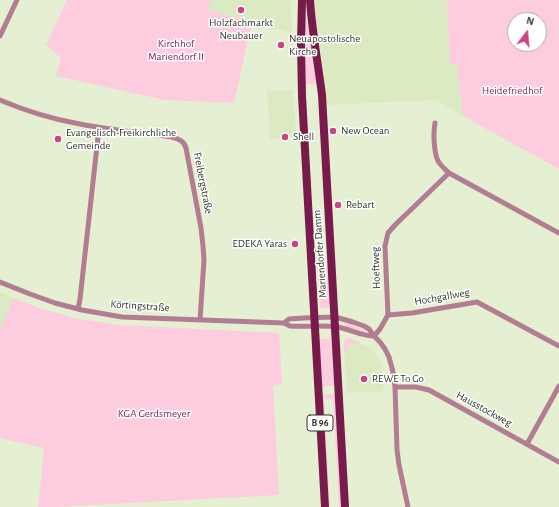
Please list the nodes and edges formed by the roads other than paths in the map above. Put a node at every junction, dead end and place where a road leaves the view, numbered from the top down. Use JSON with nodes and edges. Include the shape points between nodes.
{"nodes":[{"id":1,"x":17,"y":0,"type":"edge"},
{"id":2,"x":302,"y":0,"type":"edge"},
{"id":3,"x":310,"y":0,"type":"edge"},
{"id":4,"x":0,"y":36,"type":"edge"},
{"id":5,"x":0,"y":100,"type":"edge"},
{"id":6,"x":436,"y":123,"type":"dead end"},
{"id":7,"x":100,"y":128,"type":"junction"},
{"id":8,"x":450,"y":173,"type":"junction"},
{"id":9,"x":559,"y":233,"type":"edge"},
{"id":10,"x":0,"y":282,"type":"edge"},
{"id":11,"x":78,"y":309,"type":"junction"},
{"id":12,"x":388,"y":315,"type":"junction"},
{"id":13,"x":314,"y":317,"type":"junction"},
{"id":14,"x":335,"y":317,"type":"junction"},
{"id":15,"x":200,"y":320,"type":"junction"},
{"id":16,"x":284,"y":323,"type":"junction"},
{"id":17,"x":314,"y":327,"type":"junction"},
{"id":18,"x":335,"y":327,"type":"junction"},
{"id":19,"x":374,"y":336,"type":"junction"},
{"id":20,"x":559,"y":346,"type":"edge"},
{"id":21,"x":559,"y":386,"type":"edge"},
{"id":22,"x":395,"y":387,"type":"junction"},
{"id":23,"x":527,"y":444,"type":"junction"},
{"id":24,"x":559,"y":462,"type":"edge"},
{"id":25,"x":325,"y":507,"type":"edge"},
{"id":26,"x":345,"y":507,"type":"edge"},
{"id":27,"x":408,"y":507,"type":"edge"}],
"edges":[{"from":1,"to":4,"type":"street"},
{"from":2,"to":13,"type":"main road","name":"Mariendorfer Damm","number":"B 96","via":[[300,44]]},
{"from":3,"to":14,"type":"main road","name":"Mariendorfer Damm","number":"B 96","via":[[322,95]]},
{"from":5,"to":7,"type":"street","name":"Freibergstraße","via":[[54,118]]},
{"from":6,"to":8,"type":"street","via":[[436,155],[440,164]]},
{"from":7,"to":11,"type":"street"},
{"from":7,"to":15,"type":"street","name":"Freibergstraße","via":[[177,138],[185,145],[203,246]]},
{"from":8,"to":9,"type":"street"},
{"from":8,"to":12,"type":"street","name":"Hoeftweg","via":[[390,230],[386,237]]},
{"from":10,"to":11,"type":"street","name":"Körtingstraße","via":[[42,299]]},
{"from":11,"to":15,"type":"street","name":"Körtingstraße","via":[[122,317]]},
{"from":12,"to":19,"type":"street"},
{"from":12,"to":20,"type":"street","name":"Hochgallweg","via":[[477,302]]},
{"from":13,"to":14,"type":"street","name":"Körtingstraße"},
{"from":13,"to":16,"type":"street","name":"Körtingstraße","via":[[290,319]]},
{"from":13,"to":17,"type":"main road","name":"Mariendorfer Damm","number":"B 96"},
{"from":14,"to":18,"type":"main road","name":"Mariendorfer Damm","number":"B 96"},
{"from":14,"to":19,"type":"street","name":"Körtingstraße","via":[[364,326]]},
{"from":15,"to":16,"type":"street","name":"Körtingstraße"},
{"from":16,"to":17,"type":"street","name":"Körtingstraße","via":[[290,326]]},
{"from":17,"to":18,"type":"street","name":"Körtingstraße"},
{"from":17,"to":25,"type":"main road","name":"Mariendorfer Damm","number":"B 96"},
{"from":18,"to":19,"type":"street","name":"Körtingstraße"},
{"from":18,"to":26,"type":"main road","name":"Mariendorfer Damm","number":"B 96"},
{"from":19,"to":22,"type":"street","name":"Körtingstraße","via":[[389,357]]},
{"from":21,"to":23,"type":"street"},
{"from":22,"to":23,"type":"street","name":"Hausstockweg","via":[[429,390]]},
{"from":22,"to":27,"type":"street","name":"Körtingstraße","via":[[397,450]]},
{"from":23,"to":24,"type":"street","name":"Hausstockweg"}]}
